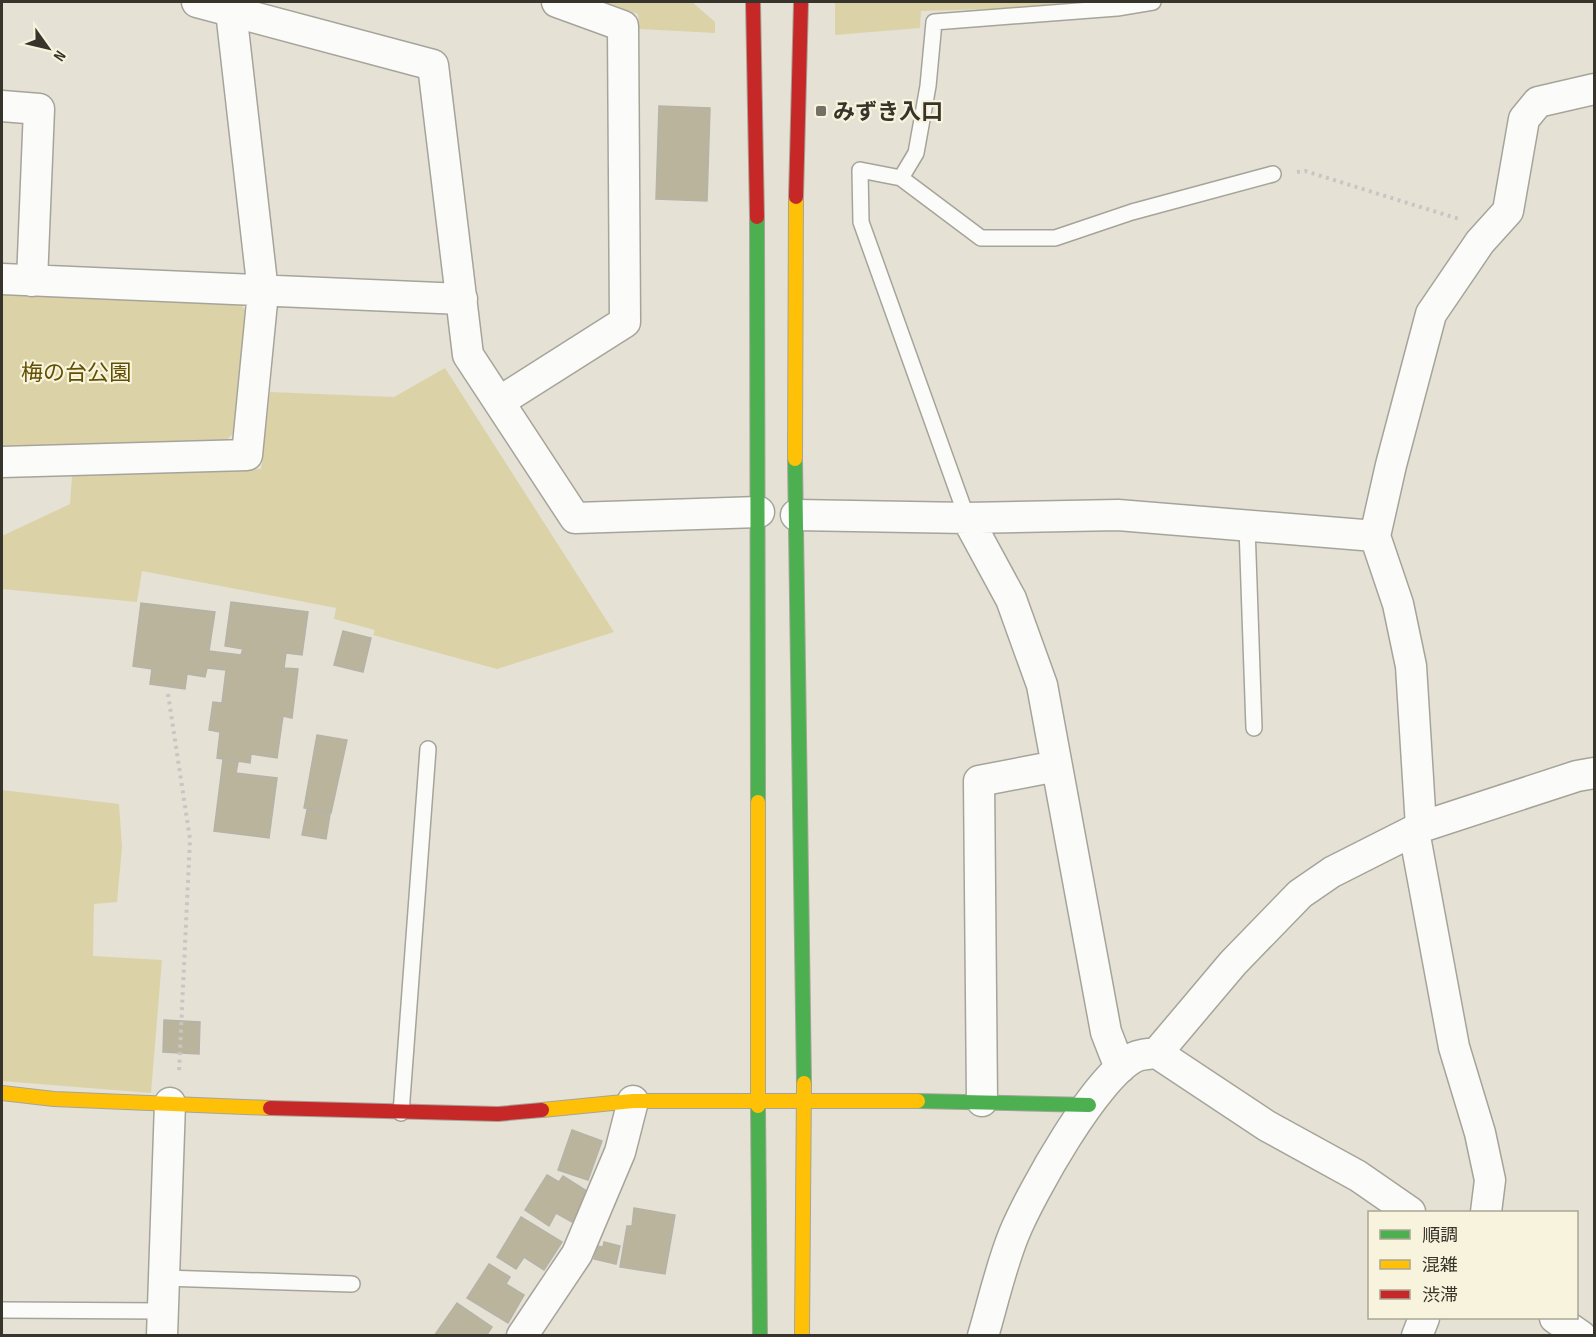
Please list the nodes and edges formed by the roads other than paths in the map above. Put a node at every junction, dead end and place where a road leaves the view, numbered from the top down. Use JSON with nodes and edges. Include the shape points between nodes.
{"nodes":[{"id":1,"x":197,"y":2,"type":"edge"},
{"id":2,"x":557,"y":2,"type":"edge"},
{"id":3,"x":753,"y":2,"type":"edge"},
{"id":4,"x":801,"y":2,"type":"edge"},
{"id":5,"x":1153,"y":2,"type":"edge"},
{"id":6,"x":231,"y":11,"type":"junction"},
{"id":7,"x":1594,"y":89,"type":"edge"},
{"id":8,"x":2,"y":106,"type":"edge"},
{"id":9,"x":1272,"y":174,"type":"road end"},
{"id":10,"x":901,"y":178,"type":"junction"},
{"id":11,"x":2,"y":279,"type":"edge"},
{"id":12,"x":32,"y":280,"type":"junction"},
{"id":13,"x":263,"y":292,"type":"junction"},
{"id":14,"x":462,"y":299,"type":"junction"},
{"id":15,"x":500,"y":402,"type":"junction"},
{"id":16,"x":2,"y":462,"type":"edge"},
{"id":17,"x":759,"y":512,"type":"junction"},
{"id":18,"x":796,"y":515,"type":"junction"},
{"id":19,"x":966,"y":518,"type":"junction"},
{"id":20,"x":1247,"y":526,"type":"junction"},
{"id":21,"x":1375,"y":536,"type":"junction"},
{"id":22,"x":1254,"y":728,"type":"dead end"},
{"id":23,"x":428,"y":749,"type":"dead end"},
{"id":24,"x":1056,"y":766,"type":"junction"},
{"id":25,"x":1594,"y":773,"type":"edge"},
{"id":26,"x":1417,"y":829,"type":"junction"},
{"id":27,"x":1157,"y":1053,"type":"junction"},
{"id":28,"x":1120,"y":1068,"type":"junction"},
{"id":29,"x":2,"y":1093,"type":"edge"},
{"id":30,"x":757,"y":1100,"type":"junction"},
{"id":31,"x":805,"y":1100,"type":"junction"},
{"id":32,"x":633,"y":1101,"type":"junction"},
{"id":33,"x":982,"y":1101,"type":"junction"},
{"id":34,"x":174,"y":1103,"type":"junction"},
{"id":35,"x":1089,"y":1105,"type":"junction"},
{"id":36,"x":401,"y":1113,"type":"junction"},
{"id":37,"x":1409,"y":1211,"type":"edge"},
{"id":38,"x":1486,"y":1211,"type":"edge"},
{"id":39,"x":164,"y":1278,"type":"junction"},
{"id":40,"x":352,"y":1284,"type":"dead end"},
{"id":41,"x":2,"y":1310,"type":"edge"},
{"id":42,"x":1423,"y":1319,"type":"edge"},
{"id":43,"x":1558,"y":1319,"type":"edge"},
{"id":44,"x":162,"y":1323,"type":"edge"},
{"id":45,"x":522,"y":1335,"type":"edge"},
{"id":46,"x":760,"y":1335,"type":"edge"},
{"id":47,"x":802,"y":1335,"type":"edge"},
{"id":48,"x":983,"y":1335,"type":"edge"},
{"id":49,"x":1417,"y":1335,"type":"edge"},
{"id":50,"x":1581,"y":1335,"type":"edge"}],
"edges":[{"from":1,"to":6,"type":"street"},
{"from":2,"to":15,"type":"street","via":[[623,26],[625,322]]},
{"from":3,"to":17,"type":"street"},
{"from":4,"to":18,"type":"street","via":[[794,211]]},
{"from":5,"to":10,"type":"lane","via":[[934,22],[916,153]]},
{"from":6,"to":13,"type":"street"},
{"from":6,"to":14,"type":"street","via":[[433,65]]},
{"from":7,"to":21,"type":"street","via":[[1538,102],[1524,119],[1508,211],[1431,314]]},
{"from":8,"to":12,"type":"street","via":[[39,109]]},
{"from":9,"to":10,"type":"lane","via":[[1055,237],[981,238]]},
{"from":10,"to":19,"type":"lane","via":[[860,170],[861,222]]},
{"from":11,"to":12,"type":"street"},
{"from":12,"to":13,"type":"street"},
{"from":13,"to":14,"type":"street"},
{"from":13,"to":16,"type":"street","via":[[247,455]]},
{"from":14,"to":15,"type":"street","via":[[468,356]]},
{"from":15,"to":17,"type":"street","via":[[575,518]]},
{"from":17,"to":30,"type":"street"},
{"from":18,"to":19,"type":"street"},
{"from":18,"to":31,"type":"street"},
{"from":19,"to":20,"type":"street","via":[[1118,515]]},
{"from":19,"to":24,"type":"street","via":[[1011,599],[1042,685]]},
{"from":20,"to":21,"type":"street"},
{"from":20,"to":22,"type":"lane"},
{"from":21,"to":26,"type":"street","via":[[1398,604],[1411,666]]},
{"from":23,"to":36,"type":"lane"},
{"from":24,"to":28,"type":"street","via":[[1106,1032]]},
{"from":24,"to":33,"type":"street","via":[[979,782]]},
{"from":25,"to":26,"type":"street"},
{"from":26,"to":27,"type":"street","via":[[1332,872],[1300,894],[1233,963]]},
{"from":26,"to":38,"type":"street","via":[[1454,1047],[1490,1180]]},
{"from":27,"to":28,"type":"street","via":[[1136,1057]]},
{"from":27,"to":37,"type":"street","via":[[1267,1126],[1358,1176]]},
{"from":28,"to":35,"type":"street"},
{"from":29,"to":34,"type":"street"},
{"from":30,"to":31,"type":"street"},
{"from":30,"to":32,"type":"street"},
{"from":30,"to":46,"type":"street"},
{"from":31,"to":33,"type":"street"},
{"from":31,"to":47,"type":"street"},
{"from":32,"to":36,"type":"street","via":[[498,1114]]},
{"from":32,"to":45,"type":"street","via":[[620,1152],[577,1254]]},
{"from":33,"to":35,"type":"street"},
{"from":34,"to":36,"type":"street"},
{"from":34,"to":39,"type":"street"},
{"from":35,"to":48,"type":"street","via":[[1041,1177],[1013,1236]]},
{"from":39,"to":40,"type":"lane"},
{"from":39,"to":44,"type":"street"},
{"from":41,"to":44,"type":"lane"},
{"from":42,"to":49,"type":"street"},
{"from":43,"to":50,"type":"street"}]}
